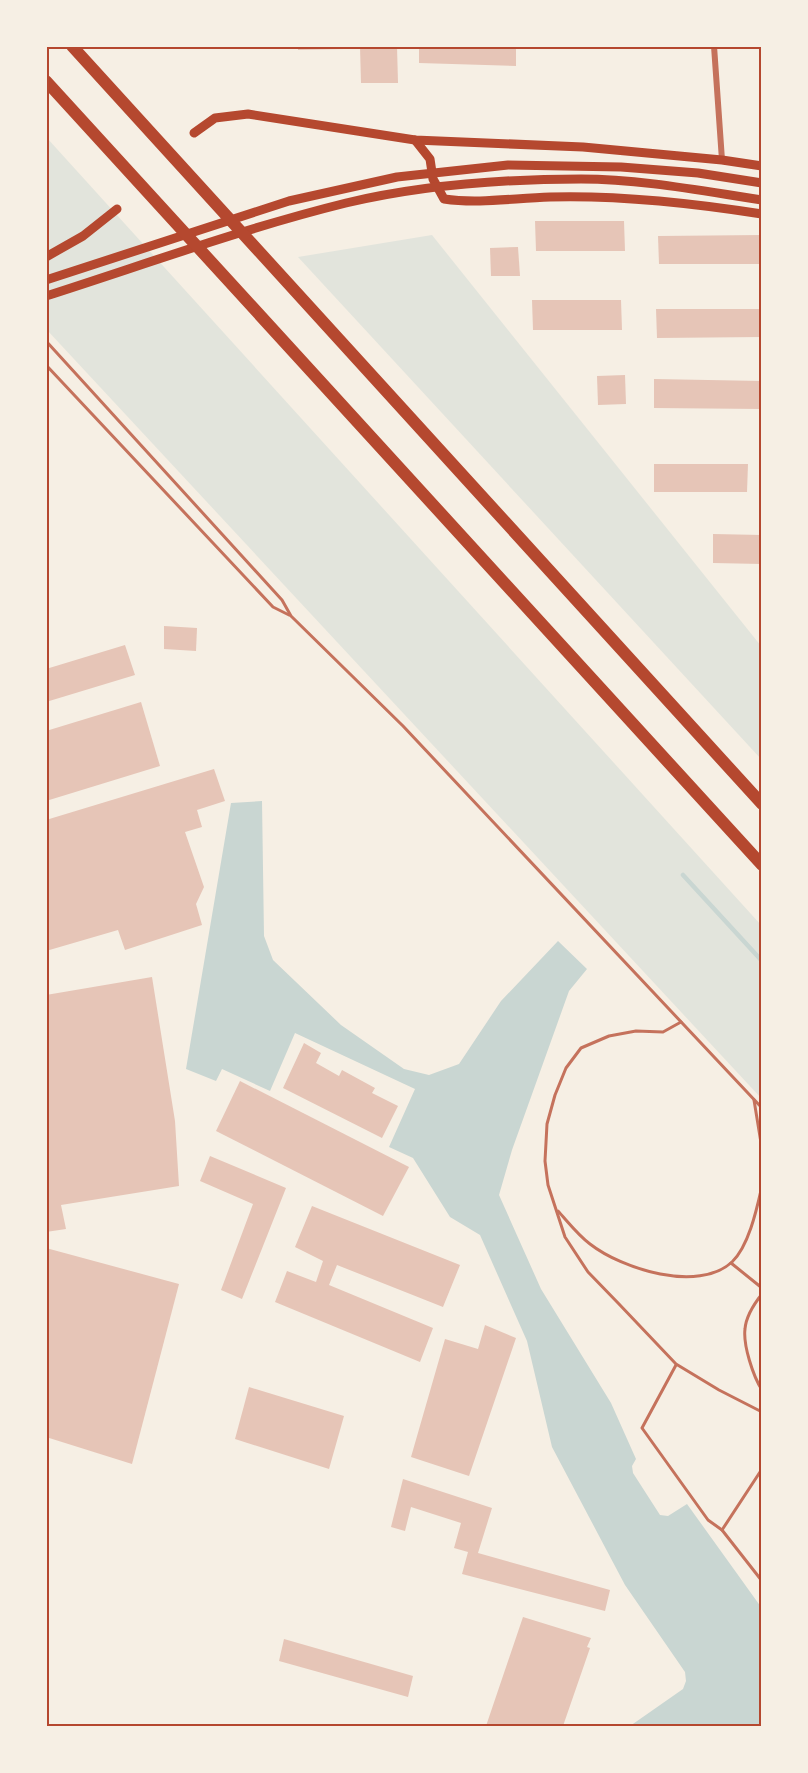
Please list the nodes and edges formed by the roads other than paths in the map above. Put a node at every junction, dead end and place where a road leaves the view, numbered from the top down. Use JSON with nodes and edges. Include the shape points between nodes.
{"nodes":[{"id":1,"x":72,"y":46,"type":"edge"},
{"id":2,"x":714,"y":46,"type":"edge"},
{"id":3,"x":46,"y":81,"type":"edge"},
{"id":4,"x":194,"y":133,"type":"dead end"},
{"id":5,"x":415,"y":140,"type":"junction"},
{"id":6,"x":722,"y":160,"type":"junction"},
{"id":7,"x":762,"y":166,"type":"edge"},
{"id":8,"x":762,"y":183,"type":"edge"},
{"id":9,"x":762,"y":200,"type":"edge"},
{"id":10,"x":117,"y":209,"type":"dead end"},
{"id":11,"x":762,"y":214,"type":"edge"},
{"id":12,"x":46,"y":256,"type":"edge"},
{"id":13,"x":46,"y":280,"type":"edge"},
{"id":14,"x":46,"y":296,"type":"edge"},
{"id":15,"x":46,"y":341,"type":"edge"},
{"id":16,"x":46,"y":365,"type":"edge"},
{"id":17,"x":291,"y":616,"type":"junction"},
{"id":18,"x":762,"y":804,"type":"edge"},
{"id":19,"x":762,"y":865,"type":"edge"},
{"id":20,"x":681,"y":1022,"type":"junction"},
{"id":21,"x":754,"y":1100,"type":"junction"},
{"id":22,"x":762,"y":1108,"type":"edge"},
{"id":23,"x":762,"y":1149,"type":"edge"},
{"id":24,"x":762,"y":1186,"type":"edge"},
{"id":25,"x":556,"y":1210,"type":"junction"},
{"id":26,"x":731,"y":1263,"type":"junction"},
{"id":27,"x":762,"y":1288,"type":"edge"},
{"id":28,"x":762,"y":1294,"type":"edge"},
{"id":29,"x":676,"y":1364,"type":"junction"},
{"id":30,"x":762,"y":1390,"type":"edge"},
{"id":31,"x":762,"y":1412,"type":"edge"},
{"id":32,"x":762,"y":1469,"type":"edge"},
{"id":33,"x":722,"y":1530,"type":"junction"},
{"id":34,"x":762,"y":1581,"type":"edge"}],
"edges":[{"from":1,"to":18,"type":"highway"},
{"from":2,"to":6,"type":"street"},
{"from":3,"to":19,"type":"highway"},
{"from":4,"to":5,"type":"main road","via":[[215,118],[248,114]]},
{"from":5,"to":6,"type":"main road","via":[[583,147]]},
{"from":5,"to":11,"type":"main road","via":[[430,159],[433,179],[444,199],[463,202],[627,198]]},
{"from":6,"to":7,"type":"main road"},
{"from":8,"to":13,"type":"main road","via":[[621,167],[508,165],[397,177],[289,201]]},
{"from":9,"to":14,"type":"main road","via":[[671,186],[583,179],[432,188],[347,203],[257,228]]},
{"from":10,"to":12,"type":"main road","via":[[83,236]]},
{"from":15,"to":17,"type":"lane","via":[[282,600]]},
{"from":16,"to":17,"type":"lane","via":[[273,607]]},
{"from":17,"to":20,"type":"lane","via":[[403,726]]},
{"from":20,"to":21,"type":"lane"},
{"from":20,"to":25,"type":"lane","via":[[663,1032],[609,1036],[581,1048],[566,1068],[547,1125],[545,1161]]},
{"from":21,"to":22,"type":"lane"},
{"from":21,"to":23,"type":"lane"},
{"from":24,"to":26,"type":"lane","via":[[750,1228]]},
{"from":25,"to":26,"type":"lane","via":[[591,1244],[647,1270],[681,1277],[707,1275]]},
{"from":25,"to":29,"type":"lane","via":[[565,1237],[588,1272]]},
{"from":26,"to":27,"type":"lane"},
{"from":28,"to":30,"type":"lane","via":[[751,1309],[745,1330],[748,1355]]},
{"from":29,"to":31,"type":"lane"},
{"from":29,"to":33,"type":"lane","via":[[642,1428],[708,1520]]},
{"from":32,"to":33,"type":"lane"},
{"from":33,"to":34,"type":"lane"}]}
